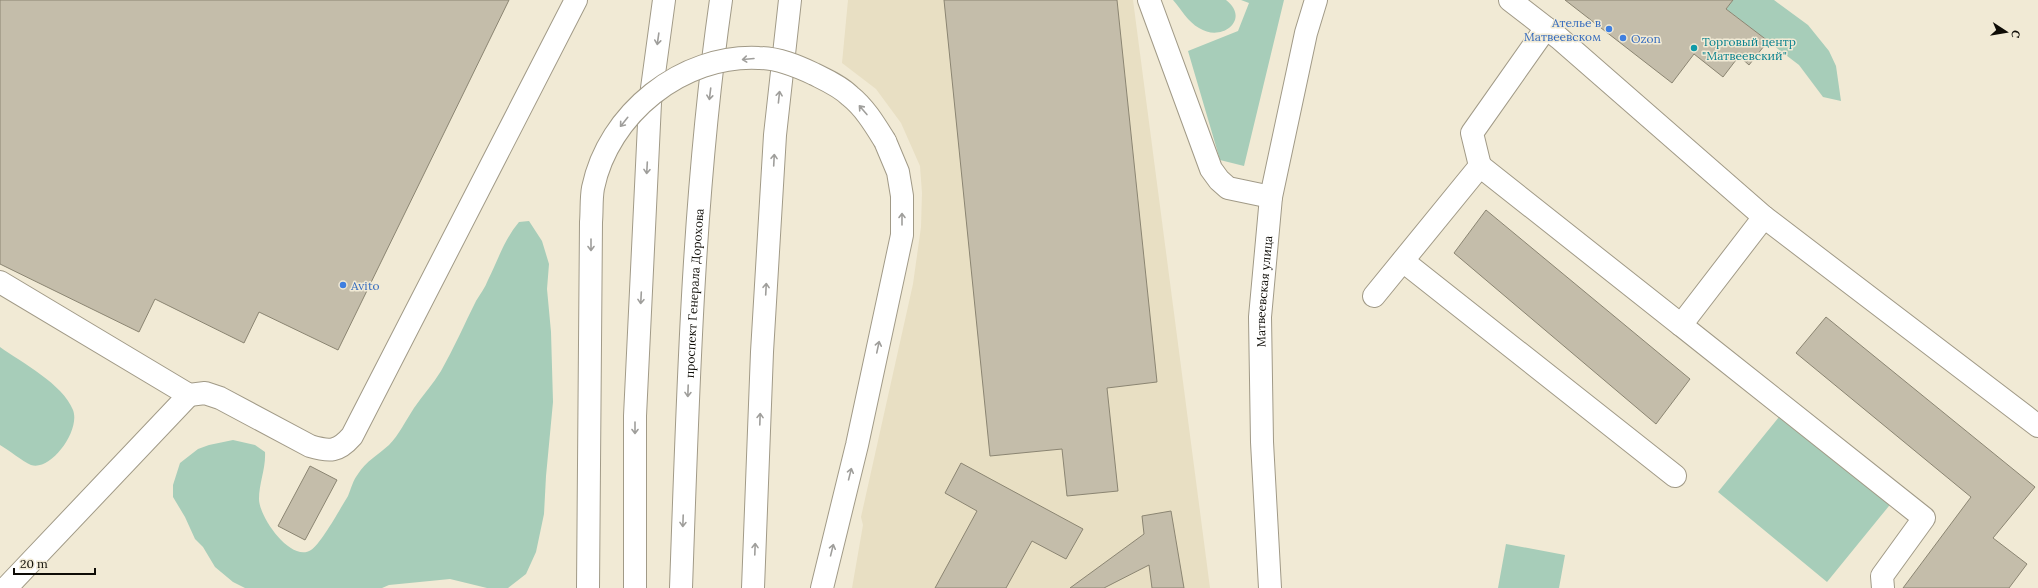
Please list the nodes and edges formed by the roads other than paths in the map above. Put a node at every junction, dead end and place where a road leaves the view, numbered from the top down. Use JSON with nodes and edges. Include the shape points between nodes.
{"nodes":[{"id":1,"x":576,"y":0,"type":"edge"},
{"id":2,"x":664,"y":0,"type":"edge"},
{"id":3,"x":721,"y":0,"type":"edge"},
{"id":4,"x":790,"y":0,"type":"edge"},
{"id":5,"x":1149,"y":0,"type":"edge"},
{"id":6,"x":1316,"y":0,"type":"edge"},
{"id":7,"x":1510,"y":0,"type":"edge"},
{"id":8,"x":1546,"y":28,"type":"junction"},
{"id":9,"x":1480,"y":166,"type":"junction"},
{"id":10,"x":1271,"y":197,"type":"junction"},
{"id":11,"x":1764,"y":217,"type":"junction"},
{"id":12,"x":1404,"y":260,"type":"junction"},
{"id":13,"x":0,"y":282,"type":"edge"},
{"id":14,"x":1374,"y":296,"type":"dead end"},
{"id":15,"x":1681,"y":325,"type":"junction"},
{"id":16,"x":189,"y":395,"type":"junction"},
{"id":17,"x":2038,"y":426,"type":"edge"},
{"id":18,"x":1675,"y":476,"type":"dead end"},
{"id":19,"x":6,"y":588,"type":"edge"},
{"id":20,"x":588,"y":588,"type":"edge"},
{"id":21,"x":635,"y":588,"type":"edge"},
{"id":22,"x":681,"y":588,"type":"edge"},
{"id":23,"x":753,"y":588,"type":"edge"},
{"id":24,"x":822,"y":588,"type":"edge"},
{"id":25,"x":1270,"y":588,"type":"edge"},
{"id":26,"x":1883,"y":588,"type":"edge"}],
"edges":[{"from":1,"to":16,"type":"street","via":[[352,436],[344,445],[324,451],[220,398],[204,393]]},
{"from":2,"to":21,"type":"street","one_way":true,"via":[[649,119],[635,416]]},
{"from":3,"to":22,"type":"street","name":"проспект Генерала Дорохова","one_way":true,"via":[[703,161],[689,374]]},
{"from":23,"to":4,"type":"street","one_way":true,"via":[[762,352],[775,143]]},
{"from":5,"to":10,"type":"street","via":[[1211,169],[1228,188]]},
{"from":6,"to":10,"type":"street","name":"Матвеевская улица","via":[[1306,33]]},
{"from":7,"to":8,"type":"street"},
{"from":8,"to":9,"type":"street","via":[[1472,133]]},
{"from":8,"to":11,"type":"street"},
{"from":9,"to":12,"type":"street"},
{"from":9,"to":15,"type":"street"},
{"from":10,"to":25,"type":"street","name":"Матвеевская улица","via":[[1260,317],[1262,442]]},
{"from":11,"to":15,"type":"street"},
{"from":11,"to":17,"type":"street"},
{"from":12,"to":14,"type":"street"},
{"from":12,"to":18,"type":"street"},
{"from":13,"to":16,"type":"street"},
{"from":15,"to":26,"type":"street","via":[[1924,518],[1882,576]]},
{"from":16,"to":19,"type":"street"},
{"from":24,"to":20,"type":"street","one_way":true,"bridge":true,"via":[[857,444],[902,235],[902,196],[898,172],[885,141],[873,121],[850,96],[827,80],[792,64],[759,58],[727,60],[691,71],[672,80],[643,100],[621,126],[603,158],[593,188]]}]}
